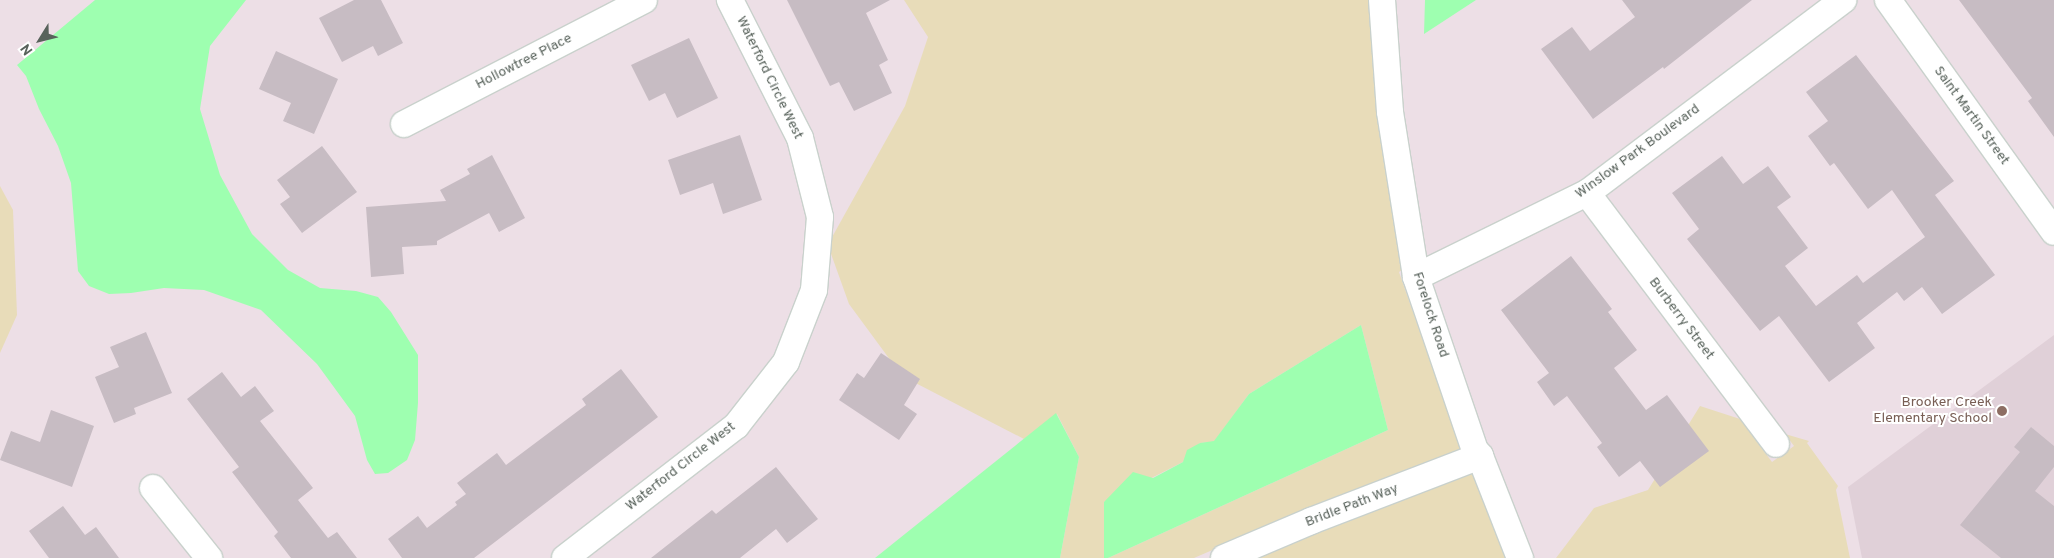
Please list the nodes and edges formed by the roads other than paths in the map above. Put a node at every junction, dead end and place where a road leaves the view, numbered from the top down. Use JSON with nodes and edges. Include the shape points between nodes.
{"nodes":[{"id":1,"x":644,"y":0,"type":"edge"},
{"id":2,"x":730,"y":0,"type":"edge"},
{"id":3,"x":1382,"y":0,"type":"edge"},
{"id":4,"x":1843,"y":0,"type":"edge"},
{"id":5,"x":1888,"y":0,"type":"edge"},
{"id":6,"x":404,"y":124,"type":"dead end"},
{"id":7,"x":1587,"y":193,"type":"junction"},
{"id":8,"x":2054,"y":232,"type":"edge"},
{"id":9,"x":1416,"y":277,"type":"junction"},
{"id":10,"x":1776,"y":444,"type":"dead end"},
{"id":11,"x":1480,"y":456,"type":"junction"},
{"id":12,"x":153,"y":488,"type":"dead end"},
{"id":13,"x":209,"y":558,"type":"edge"},
{"id":14,"x":565,"y":558,"type":"edge"},
{"id":15,"x":1224,"y":558,"type":"edge"},
{"id":16,"x":1520,"y":558,"type":"edge"}],
"edges":[{"from":1,"to":6,"type":"street","name":"Hollowtree Place"},
{"from":2,"to":14,"type":"street","name":"Waterford Circle West","via":[[800,138],[820,217],[814,290],[786,362],[736,426]]},
{"from":3,"to":9,"type":"street","name":"Forelock Road","via":[[1390,112]]},
{"from":4,"to":7,"type":"street","name":"Winslow Park Boulevard"},
{"from":5,"to":8,"type":"street","name":"Saint Martin Street"},
{"from":7,"to":9,"type":"street","name":"Winslow Park Boulevard"},
{"from":7,"to":10,"type":"street","name":"Burberry Street"},
{"from":9,"to":11,"type":"street","name":"Forelock Road"},
{"from":11,"to":15,"type":"street","name":"Bridle Path Way"},
{"from":11,"to":16,"type":"street","name":"Forelock Road"},
{"from":12,"to":13,"type":"street"}]}
